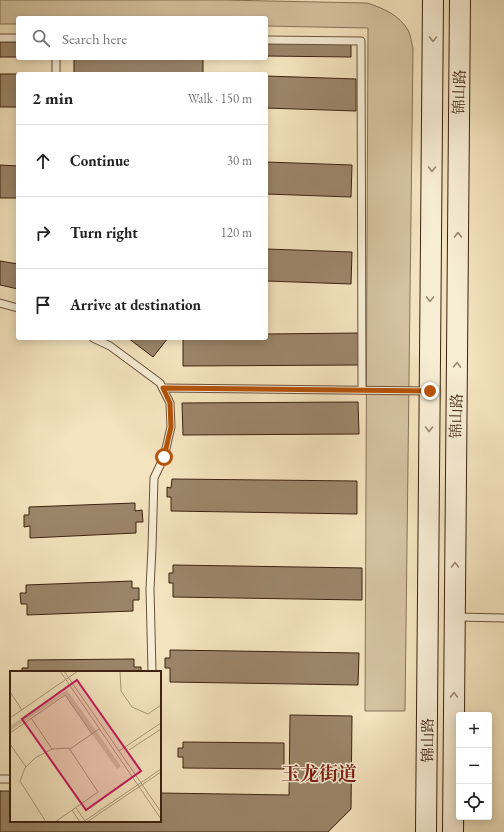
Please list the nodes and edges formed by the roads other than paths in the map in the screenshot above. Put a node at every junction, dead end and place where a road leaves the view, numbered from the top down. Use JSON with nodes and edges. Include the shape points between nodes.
{"nodes":[{"id":1,"x":433,"y":0,"type":"edge"},
{"id":2,"x":460,"y":0,"type":"edge"},
{"id":3,"x":0,"y":38,"type":"edge"},
{"id":4,"x":16,"y":38,"type":"edge"},
{"id":5,"x":268,"y":40,"type":"edge"},
{"id":6,"x":56,"y":60,"type":"edge"},
{"id":7,"x":56,"y":72,"type":"edge"},
{"id":8,"x":0,"y":303,"type":"edge"},
{"id":9,"x":16,"y":307,"type":"edge"},
{"id":10,"x":98,"y":340,"type":"edge"},
{"id":11,"x":163,"y":388,"type":"junction"},
{"id":12,"x":362,"y":390,"type":"junction"},
{"id":13,"x":430,"y":391,"type":"junction"},
{"id":14,"x":455,"y":617,"type":"junction"},
{"id":15,"x":504,"y":618,"type":"edge"},
{"id":16,"x":152,"y":671,"type":"edge"},
{"id":17,"x":0,"y":779,"type":"edge"},
{"id":18,"x":10,"y":780,"type":"edge"},
{"id":19,"x":426,"y":832,"type":"edge"},
{"id":20,"x":453,"y":832,"type":"edge"}],
"edges":[{"from":1,"to":13,"type":"street","name":"锦山路","one_way":true},
{"from":14,"to":2,"type":"street","name":"锦山路","one_way":true},
{"from":3,"to":4,"type":"lane"},
{"from":5,"to":12,"type":"lane","via":[[361,41]]},
{"from":6,"to":7,"type":"lane"},
{"from":8,"to":9,"type":"lane"},
{"from":10,"to":11,"type":"lane","via":[[110,346],[160,383]]},
{"from":11,"to":12,"type":"lane"},
{"from":11,"to":16,"type":"lane","via":[[170,403],[171,427],[164,457],[154,478],[150,589]]},
{"from":12,"to":13,"type":"lane"},
{"from":13,"to":19,"type":"street","name":"锦山路","one_way":true},
{"from":14,"to":15,"type":"lane"},
{"from":20,"to":14,"type":"street","name":"锦山路","one_way":true},
{"from":17,"to":18,"type":"lane"}]}
